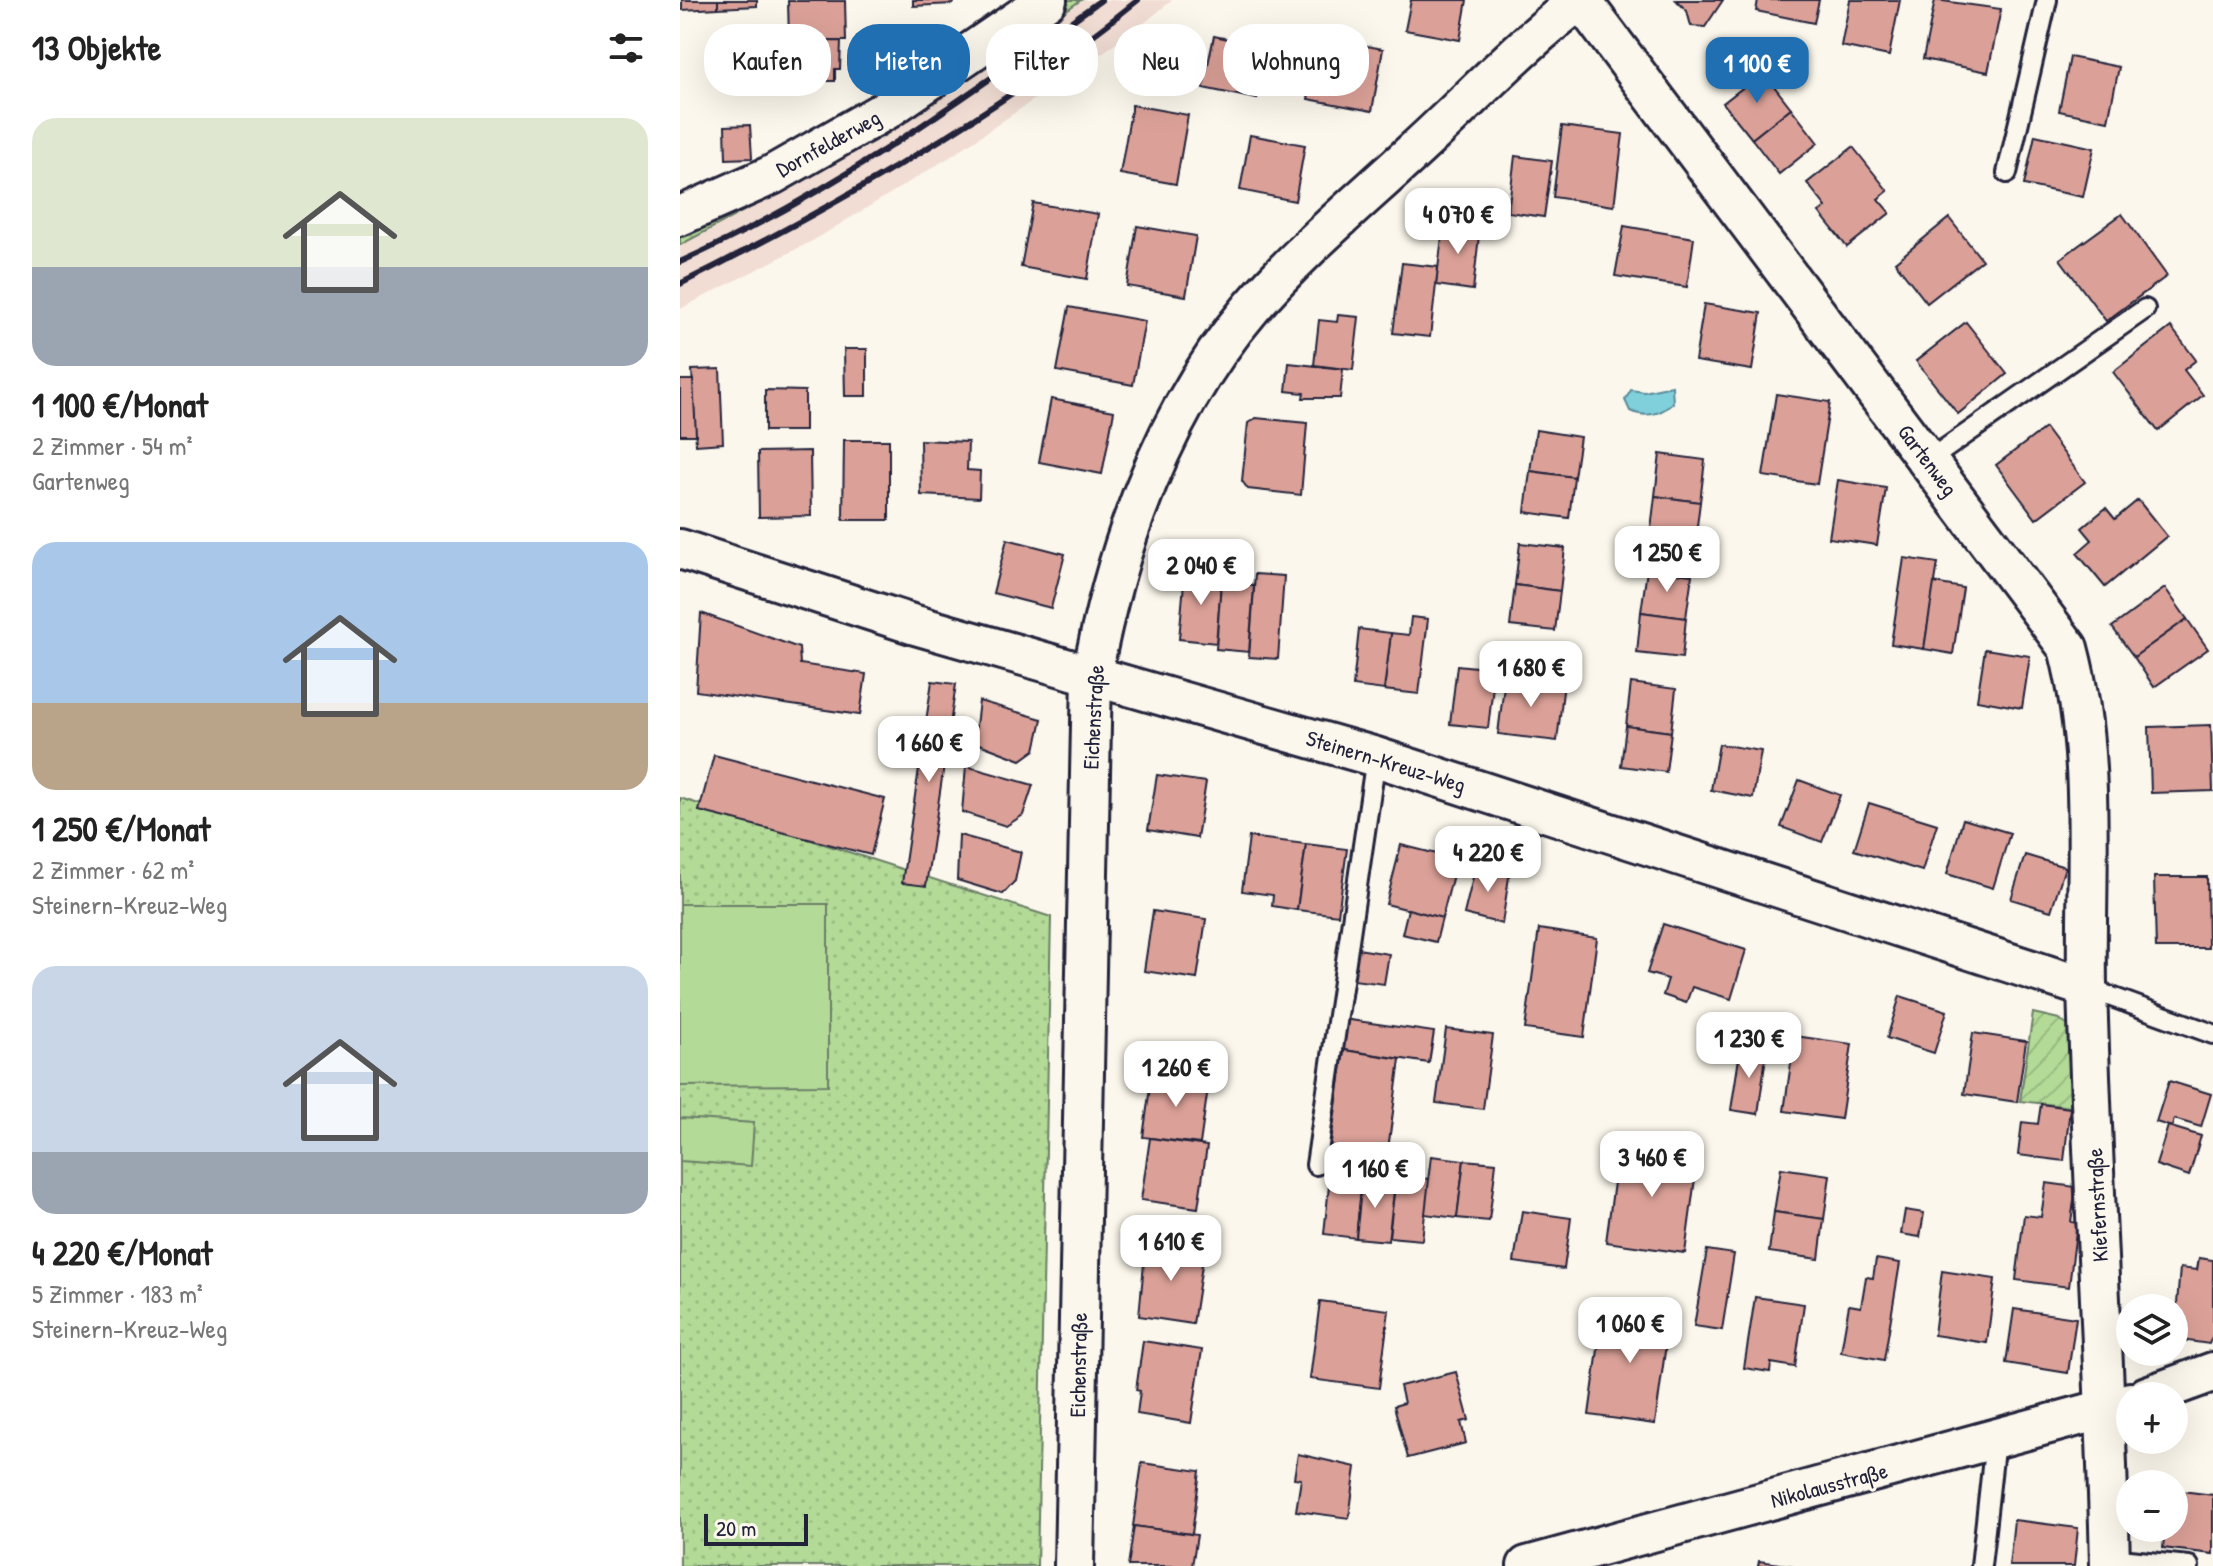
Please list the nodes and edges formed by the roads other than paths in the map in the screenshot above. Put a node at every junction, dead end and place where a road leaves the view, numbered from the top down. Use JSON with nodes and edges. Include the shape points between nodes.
{"nodes":[{"id":1,"x":1047,"y":0,"type":"edge"},
{"id":2,"x":1581,"y":0,"type":"edge"},
{"id":3,"x":2047,"y":0,"type":"edge"},
{"id":4,"x":2007,"y":173,"type":"dead end"},
{"id":5,"x":680,"y":216,"type":"edge"},
{"id":6,"x":2145,"y":309,"type":"dead end"},
{"id":7,"x":1929,"y":460,"type":"junction"},
{"id":8,"x":680,"y":549,"type":"edge"},
{"id":9,"x":1092,"y":675,"type":"junction"},
{"id":10,"x":1376,"y":757,"type":"junction"},
{"id":11,"x":2087,"y":988,"type":"junction"},
{"id":12,"x":2213,"y":1034,"type":"edge"},
{"id":13,"x":1316,"y":1165,"type":"dead end"},
{"id":14,"x":2213,"y":1372,"type":"edge"},
{"id":15,"x":2117,"y":1382,"type":"edge"},
{"id":16,"x":2186,"y":1382,"type":"edge"},
{"id":17,"x":2116,"y":1407,"type":"edge"},
{"id":18,"x":1995,"y":1440,"type":"junction"},
{"id":19,"x":2116,"y":1454,"type":"edge"},
{"id":20,"x":2110,"y":1562,"type":"edge"},
{"id":21,"x":1074,"y":1566,"type":"edge"},
{"id":22,"x":1527,"y":1566,"type":"edge"},
{"id":23,"x":1981,"y":1566,"type":"edge"},
{"id":24,"x":2189,"y":1566,"type":"edge"}],
"edges":[{"from":1,"to":5,"type":"street","name":"Dornfelderweg","via":[[886,110],[772,175]]},
{"from":2,"to":7,"type":"street","name":"Gartenweg"},
{"from":2,"to":9,"type":"street","name":"Eichenstraße","via":[[1317,239],[1219,350],[1150,474],[1103,614]]},
{"from":3,"to":4,"type":"lane"},
{"from":6,"to":7,"type":"lane"},
{"from":7,"to":11,"type":"street","name":"Gartenweg","via":[[2068,648],[2080,694],[2084,754]]},
{"from":8,"to":9,"type":"street","name":"Steinern-Kreuz-Weg"},
{"from":9,"to":10,"type":"street","name":"Steinern-Kreuz-Weg"},
{"from":9,"to":21,"type":"street","name":"Eichenstraße"},
{"from":10,"to":11,"type":"street","name":"Steinern-Kreuz-Weg"},
{"from":10,"to":13,"type":"lane"},
{"from":11,"to":12,"type":"lane"},
{"from":11,"to":15,"type":"street","name":"Kiefernstraße"},
{"from":14,"to":16,"type":"street"},
{"from":17,"to":18,"type":"street","name":"Nikolausstraße"},
{"from":18,"to":22,"type":"street","name":"Nikolausstraße"},
{"from":18,"to":23,"type":"lane"},
{"from":19,"to":20,"type":"street","name":"Kiefernstraße"},
{"from":20,"to":24,"type":"lane"}]}
